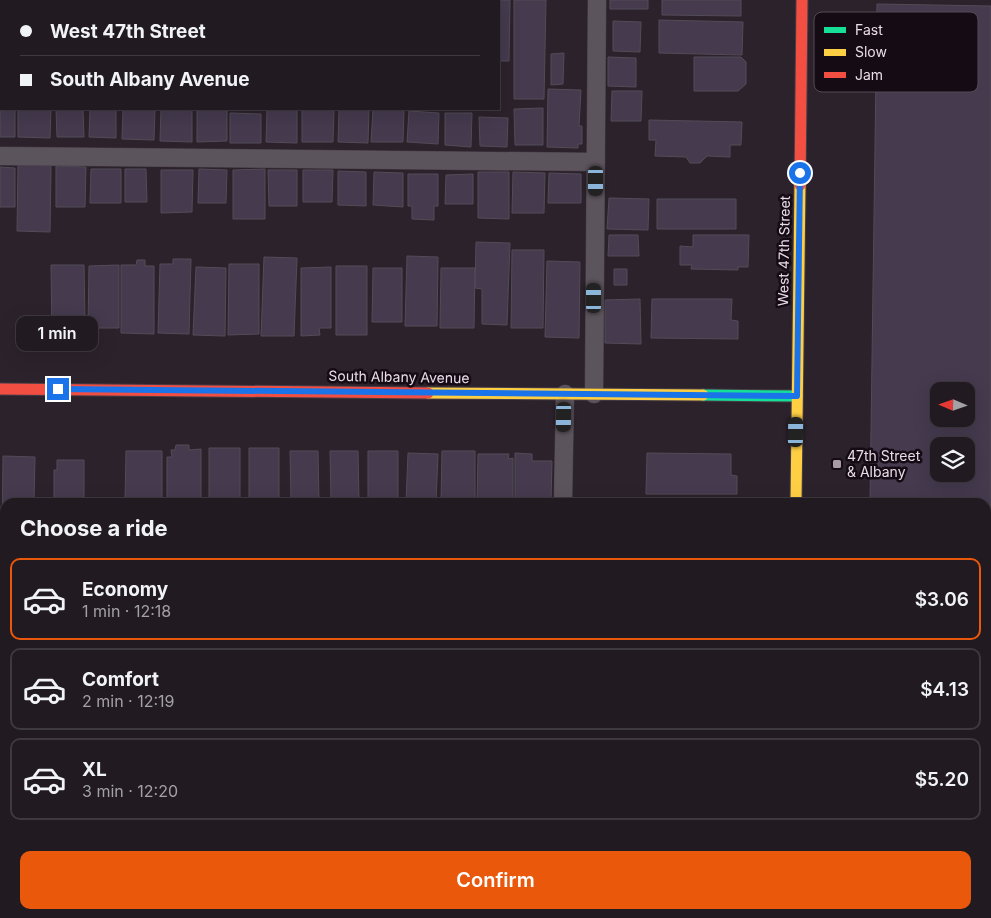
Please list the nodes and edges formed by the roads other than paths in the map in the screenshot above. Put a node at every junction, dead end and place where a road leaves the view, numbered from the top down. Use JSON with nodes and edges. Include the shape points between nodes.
{"nodes":[{"id":1,"x":597,"y":0,"type":"edge"},
{"id":2,"x":802,"y":0,"type":"edge"},
{"id":3,"x":0,"y":156,"type":"edge"},
{"id":4,"x":596,"y":162,"type":"junction"},
{"id":5,"x":0,"y":388,"type":"edge"},
{"id":6,"x":565,"y":394,"type":"junction"},
{"id":7,"x":594,"y":394,"type":"junction"},
{"id":8,"x":797,"y":396,"type":"junction"},
{"id":9,"x":563,"y":498,"type":"edge"},
{"id":10,"x":796,"y":498,"type":"edge"}],
"edges":[{"from":1,"to":4,"type":"lane"},
{"from":2,"to":8,"type":"street","name":"West 47th Street"},
{"from":3,"to":4,"type":"lane"},
{"from":4,"to":7,"type":"lane"},
{"from":5,"to":6,"type":"street","name":"South Albany Avenue"},
{"from":6,"to":7,"type":"street","name":"South Albany Avenue"},
{"from":6,"to":9,"type":"lane"},
{"from":7,"to":8,"type":"street","name":"South Albany Avenue"},
{"from":8,"to":10,"type":"street","name":"West 47th Street"}]}
